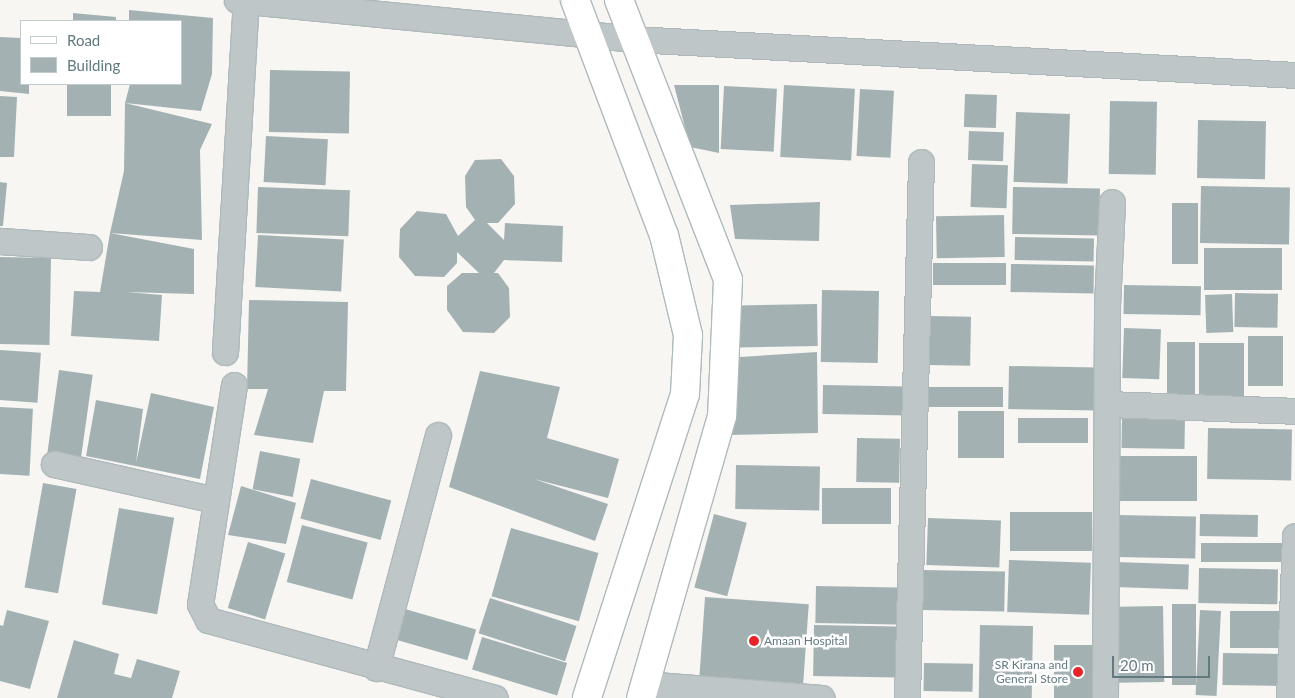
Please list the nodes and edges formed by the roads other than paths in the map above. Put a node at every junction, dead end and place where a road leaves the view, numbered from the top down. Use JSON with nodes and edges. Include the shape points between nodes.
{"nodes":[{"id":1,"x":575,"y":0,"type":"edge"},
{"id":2,"x":619,"y":0,"type":"edge"},
{"id":3,"x":241,"y":1,"type":"edge"},
{"id":4,"x":589,"y":34,"type":"junction"},
{"id":5,"x":634,"y":39,"type":"junction"},
{"id":6,"x":1295,"y":75,"type":"edge"},
{"id":7,"x":921,"y":162,"type":"dead end"},
{"id":8,"x":1112,"y":202,"type":"dead end"},
{"id":9,"x":0,"y":241,"type":"edge"},
{"id":10,"x":90,"y":247,"type":"dead end"},
{"id":11,"x":224,"y":352,"type":"dead end"},
{"id":12,"x":234,"y":385,"type":"dead end"},
{"id":13,"x":1108,"y":404,"type":"junction"},
{"id":14,"x":1295,"y":411,"type":"edge"},
{"id":15,"x":438,"y":435,"type":"dead end"},
{"id":16,"x":54,"y":464,"type":"dead end"},
{"id":17,"x":215,"y":500,"type":"junction"},
{"id":18,"x":1295,"y":536,"type":"edge"},
{"id":19,"x":376,"y":668,"type":"junction"},
{"id":20,"x":642,"y":691,"type":"edge"},
{"id":21,"x":762,"y":697,"type":"edge"},
{"id":22,"x":495,"y":698,"type":"edge"},
{"id":23,"x":586,"y":698,"type":"edge"},
{"id":24,"x":821,"y":698,"type":"edge"},
{"id":25,"x":907,"y":698,"type":"edge"},
{"id":26,"x":1105,"y":698,"type":"edge"},
{"id":27,"x":1289,"y":698,"type":"edge"}],
"edges":[{"from":1,"to":4,"type":"street"},
{"from":2,"to":5,"type":"street"},
{"from":3,"to":4,"type":"street"},
{"from":3,"to":11,"type":"street"},
{"from":4,"to":5,"type":"street"},
{"from":4,"to":23,"type":"street","via":[[664,235],[688,335],[684,394]]},
{"from":5,"to":6,"type":"street"},
{"from":5,"to":20,"type":"street","via":[[728,280],[722,416]]},
{"from":7,"to":25,"type":"street"},
{"from":8,"to":13,"type":"street","via":[[1107,305]]},
{"from":9,"to":10,"type":"street"},
{"from":12,"to":17,"type":"street"},
{"from":13,"to":14,"type":"street"},
{"from":13,"to":26,"type":"street"},
{"from":15,"to":19,"type":"street"},
{"from":16,"to":17,"type":"street"},
{"from":17,"to":19,"type":"street","via":[[200,604],[208,620]]},
{"from":18,"to":27,"type":"street"},
{"from":19,"to":22,"type":"street"},
{"from":20,"to":21,"type":"street"},
{"from":21,"to":24,"type":"street"}]}
